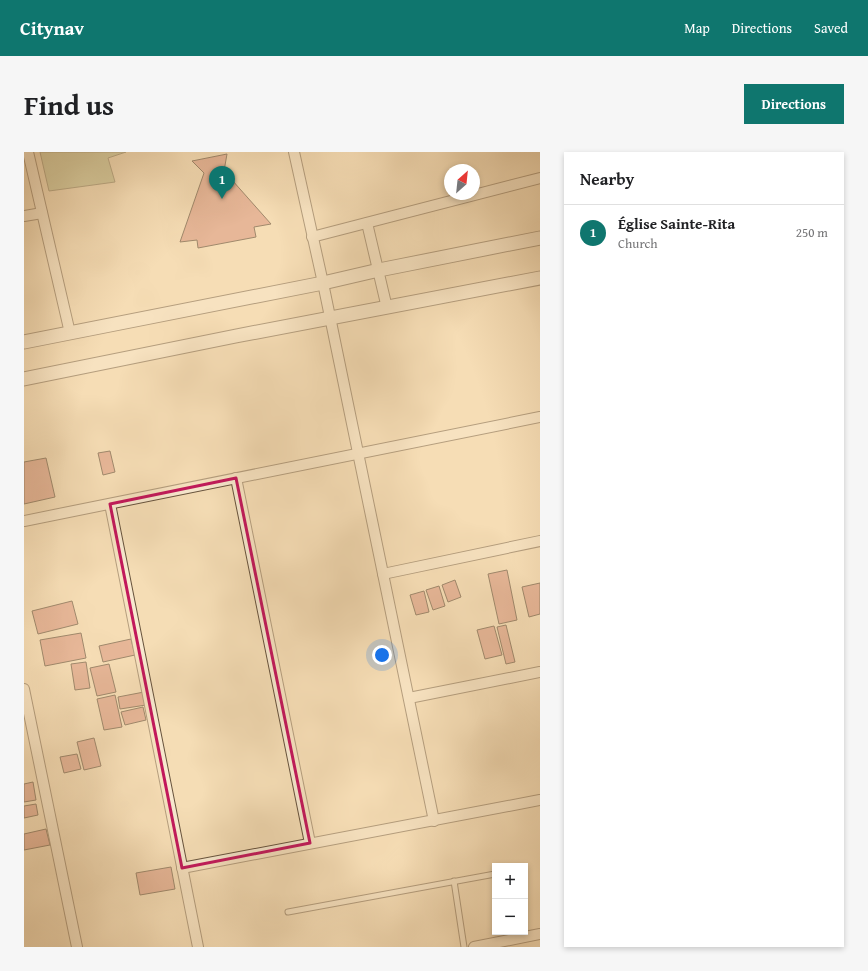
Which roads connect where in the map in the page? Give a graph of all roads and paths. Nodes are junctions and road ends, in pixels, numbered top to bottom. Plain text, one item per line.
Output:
1 (28, 152) edge
2 (294, 152) edge
3 (540, 178) edge
4 (42, 213) junction
5 (24, 216) edge
6 (366, 223) junction
7 (312, 237) junction
8 (540, 238) edge
9 (379, 270) junction
10 (540, 278) edge
11 (323, 283) junction
12 (387, 308) junction
13 (330, 319) junction
14 (70, 333) junction
15 (24, 342) edge
16 (24, 379) edge
17 (540, 417) edge
18 (358, 454) junction
19 (236, 478) junction
20 (110, 504) junction
21 (24, 521) edge
22 (540, 541) edge
23 (383, 574) junction
24 (540, 672) edge
25 (24, 689) edge
26 (408, 698) junction
27 (540, 800) edge
28 (434, 821) junction
29 (310, 843) junction
30 (182, 868) junction
31 (492, 875) edge
32 (454, 881) junction
33 (288, 912) dead end
34 (540, 934) edge
35 (77, 947) edge
36 (198, 947) edge
37 (464, 947) edge
38 (474, 947) edge

1 - 4 street
2 - 7 street
3 - 6 street
4 - 5 street
4 - 14 street
6 - 7 street
6 - 9 street
7 - 11 street
8 - 9 street
9 - 11 street
9 - 12 street
10 - 12 street
11 - 13 street
11 - 14 street
12 - 13 street
13 - 16 street
13 - 18 street
14 - 15 street
17 - 18 street
18 - 19 street
18 - 23 street
19 - 20 street
19 - 29 street
20 - 21 street
20 - 30 street
22 - 23 street
23 - 26 street
24 - 26 street
25 - 35 street
26 - 28 street
27 - 28 street
28 - 29 street
29 - 30 street
30 - 36 street
31 - 32 lane
32 - 33 lane
32 - 37 lane
34 - 38 street

